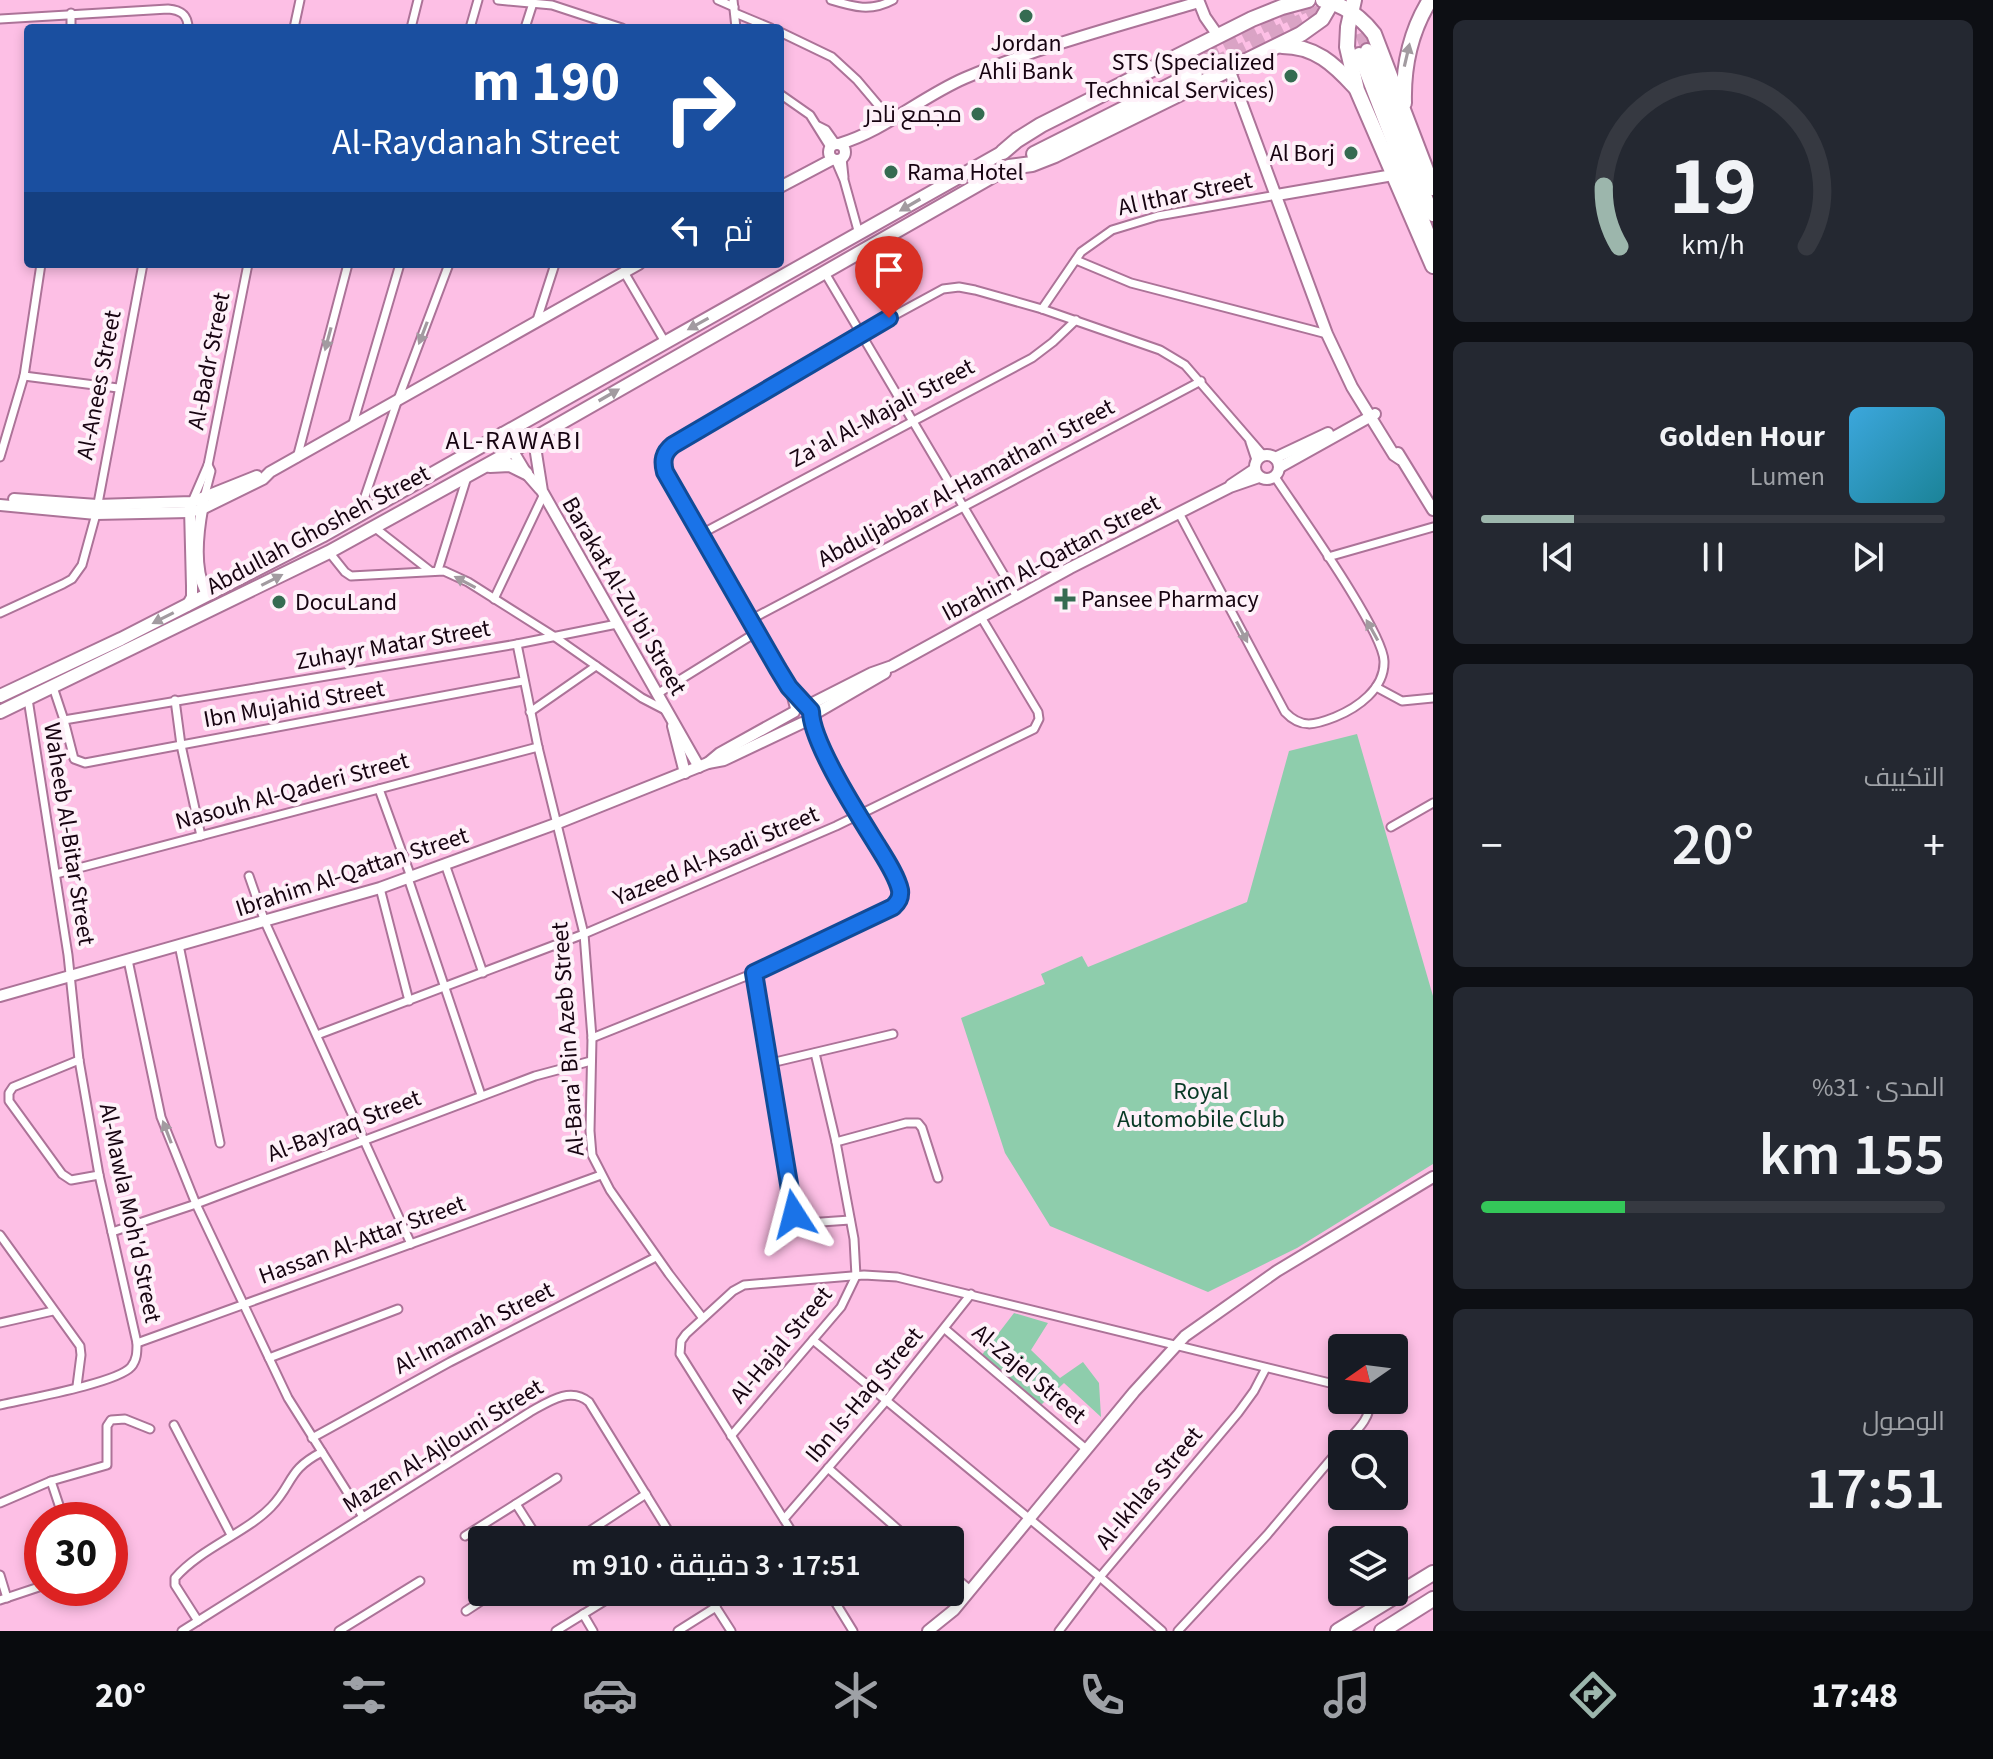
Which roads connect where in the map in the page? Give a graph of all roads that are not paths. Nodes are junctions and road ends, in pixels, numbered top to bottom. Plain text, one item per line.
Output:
1 (129, 0) edge
2 (300, 0) edge
3 (418, 0) edge
4 (478, 0) edge
5 (498, 0) edge
6 (718, 0) edge
7 (831, 0) edge
8 (893, 0) edge
9 (1274, 0) edge
10 (1308, 0) edge
11 (1430, 0) edge
12 (1199, 1) edge
13 (1330, 1) edge
14 (533, 3) junction
15 (1352, 6) edge
16 (734, 7) edge
17 (130, 11) junction
18 (71, 13) junction
19 (0, 19) edge
20 (1252, 19) junction
21 (71, 24) edge
22 (187, 24) edge
23 (295, 24) edge
24 (412, 24) edge
25 (471, 24) edge
26 (526, 24) edge
27 (611, 24) edge
28 (764, 24) edge
29 (784, 34) edge
30 (1219, 37) junction
31 (1278, 45) junction
32 (1229, 69) junction
33 (1357, 90) junction
34 (784, 97) edge
35 (1404, 115) junction
36 (890, 119) junction
37 (836, 152) junction
38 (1003, 152) junction
39 (1009, 167) junction
40 (1393, 175) junction
41 (784, 185) edge
42 (1433, 188) edge
43 (1277, 195) junction
44 (1433, 215) edge
45 (859, 234) junction
46 (1433, 246) edge
47 (1076, 260) junction
48 (1433, 266) edge
49 (40, 268) edge
50 (142, 268) edge
51 (247, 268) edge
52 (347, 268) edge
53 (399, 268) edge
54 (447, 268) edge
55 (554, 268) edge
56 (625, 268) edge
57 (825, 273) junction
58 (1042, 309) junction
59 (1076, 320) junction
60 (535, 325) junction
61 (862, 333) junction
62 (1327, 334) junction
63 (665, 342) junction
64 (24, 376) junction
65 (1201, 381) junction
66 (118, 388) junction
67 (397, 402) junction
68 (1370, 412) junction
69 (912, 419) junction
70 (351, 428) junction
71 (502, 433) junction
72 (542, 434) junction
73 (512, 451) junction
74 (0, 457) edge
75 (297, 458) junction
76 (208, 465) junction
77 (1258, 465) junction
78 (483, 467) junction
79 (1277, 467) junction
80 (526, 473) junction
81 (467, 477) junction
82 (543, 493) junction
83 (0, 498) edge
84 (203, 503) junction
85 (0, 505) edge
86 (965, 506) junction
87 (191, 507) junction
88 (96, 509) junction
89 (1433, 510) edge
90 (1179, 513) junction
91 (358, 516) junction
92 (374, 527) junction
93 (1433, 527) edge
94 (701, 534) junction
95 (329, 552) junction
96 (1328, 557) junction
97 (434, 570) junction
98 (215, 592) junction
99 (1017, 597) junction
100 (494, 599) junction
101 (187, 606) junction
102 (0, 613) edge
103 (981, 617) junction
104 (750, 620) junction
105 (617, 624) junction
106 (757, 632) junction
107 (555, 637) junction
108 (517, 644) junction
109 (596, 666) junction
110 (523, 681) junction
111 (53, 687) junction
112 (1376, 687) junction
113 (657, 694) junction
114 (0, 696) edge
115 (1433, 698) edge
116 (28, 699) junction
117 (175, 700) junction
118 (0, 712) edge
119 (530, 712) junction
120 (804, 714) junction
121 (669, 716) junction
122 (64, 720) junction
123 (181, 745) junction
124 (538, 747) junction
125 (704, 765) junction
126 (685, 773) junction
127 (379, 789) junction
128 (1433, 803) edge
129 (859, 816) junction
130 (558, 823) junction
131 (1391, 827) dead end
132 (201, 836) junction
133 (445, 864) junction
134 (56, 874) junction
135 (249, 876) dead end
136 (409, 878) junction
137 (380, 888) junction
138 (265, 922) junction
139 (584, 934) junction
140 (179, 945) junction
141 (128, 960) junction
142 (483, 973) junction
143 (754, 973) junction
144 (70, 976) junction
145 (445, 988) junction
146 (0, 996) edge
147 (409, 1001) junction
148 (893, 1034) dead end
149 (317, 1035) junction
150 (592, 1038) junction
151 (815, 1053) junction
152 (79, 1060) junction
153 (591, 1061) junction
154 (771, 1063) junction
155 (481, 1095) junction
156 (365, 1138) junction
157 (836, 1142) junction
158 (220, 1143) dead end
159 (99, 1175) junction
160 (601, 1175) junction
161 (1433, 1177) edge
162 (938, 1178) dead end
163 (196, 1204) junction
164 (850, 1220) junction
165 (112, 1232) junction
166 (0, 1235) edge
167 (411, 1244) junction
168 (656, 1257) junction
169 (856, 1276) junction
170 (971, 1294) junction
171 (243, 1305) junction
172 (398, 1309) dead end
173 (53, 1311) junction
174 (702, 1317) junction
175 (0, 1323) edge
176 (945, 1329) junction
177 (813, 1340) junction
178 (137, 1343) junction
179 (1176, 1344) junction
180 (269, 1358) junction
181 (1266, 1368) junction
182 (1328, 1383) edge
183 (77, 1386) junction
184 (886, 1401) junction
185 (0, 1405) edge
186 (1368, 1414) edge
187 (174, 1425) dead end
188 (150, 1429) dead end
189 (1356, 1430) edge
190 (731, 1436) junction
191 (312, 1438) junction
192 (1086, 1449) junction
193 (322, 1452) junction
194 (1328, 1463) edge
195 (828, 1468) junction
196 (557, 1478) dead end
197 (51, 1481) junction
198 (646, 1494) junction
199 (58, 1502) edge
200 (0, 1503) edge
201 (516, 1504) junction
202 (363, 1517) junction
203 (784, 1519) junction
204 (1030, 1519) junction
205 (530, 1526) edge
206 (597, 1526) edge
207 (665, 1526) edge
208 (788, 1526) edge
209 (894, 1526) edge
210 (231, 1535) junction
211 (465, 1536) dead end
212 (1433, 1573) edge
213 (0, 1575) edge
214 (1100, 1577) junction
215 (420, 1581) dead end
216 (964, 1585) edge
217 (970, 1590) junction
218 (24, 1592) edge
219 (3, 1599) edge
220 (1433, 1599) edge
221 (474, 1606) edge
222 (596, 1606) edge
223 (838, 1606) edge
224 (716, 1607) joint
225 (466, 1611) dead end
226 (583, 1614) junction
227 (198, 1621) junction
228 (182, 1631) edge
229 (339, 1631) edge
230 (556, 1631) edge
231 (593, 1631) edge
232 (678, 1631) edge
233 (731, 1631) edge
234 (853, 1631) edge
235 (928, 1631) edge
236 (1059, 1631) edge
237 (1162, 1631) edge
238 (1178, 1631) edge
239 (1338, 1631) edge
240 (1382, 1631) edge

1 - 17 street
2 - 23 street
3 - 24 street
4 - 25 street
5 - 14 street
6 - 16 street
7 - 8 street
9 - 20 highway
10 - 20 highway
35 -> 11 highway
12 - 30 street
12 - 36 street
13 - 15 highway
13 - 31 highway
14 - 26 street
14 - 27 street
15 - 33 highway
15 - 35 highway
16 - 28 street
17 - 18 street
17 - 22 street
18 - 19 street
18 - 21 street
20 - 30 highway
29 - 36 street
30 - 38 highway
31 - 32 highway
31 - 33 highway
32 - 39 highway
32 - 43 street
33 - 40 highway
34 - 37 street
35 - 42 highway
36 - 37 street
37 - 41 street
37 - 45 street
38 - 39 highway, Abdullah Ghosheh Street
38 -> 45 main road, Abdullah Ghosheh Street
39 - 57 main road, Abdullah Ghosheh Street
40 - 43 street
40 - 48 highway
43 - 47 street, Al Ithar Street
43 - 62 street
44 - 46 main road
45 -> 63 main road, Abdullah Ghosheh Street
47 - 58 street, Al Ithar Street
47 - 62 street
49 - 64 street
50 - 66 street, Al-Anees Street
51 - 76 street, Al-Badr Street
52 -> 75 street
53 - 70 street
54 -> 67 street
55 - 60 street
56 - 60 street
56 - 63 street
57 - 61 street
72 -> 57 main road, Abdullah Ghosheh Street
58 - 59 street
58 - 61 street
59 - 65 street
59 - 69 street, Za'al Al-Majali Street
60 - 67 street
61 - 69 street
61 - 94 street
62 - 68 street
63 - 71 main road, Abdullah Ghosheh Street
64 - 66 street
64 - 74 street
65 - 77 street
65 - 86 street, Abduljabbar Al-Hamathani Street
66 - 88 street, Al-Anees Street
67 - 70 street
67 - 91 street
68 - 79 street
68 - 89 street
69 - 86 street
69 - 94 street, Za'al Al-Majali Street
70 - 75 street
71 - 73 street, Barakat Al-Zu'bi Street
71 - 91 main road, Abdullah Ghosheh Street
72 - 73 main road, Abdullah Ghosheh Street
72 - 82 street, Barakat Al-Zu'bi Street
73 - 78 main road, Abdullah Ghosheh Street
73 - 80 street, Barakat Al-Zu'bi Street
75 - 84 street
76 - 84 street, Al-Badr Street
76 - 87 street, Al-Badr Street
77 - 79 street
77 - 79 street
77 - 90 street, Ibrahim Al-Qattan Street
78 - 80 main road
78 - 81 main road, Abdullah Ghosheh Street
79 - 96 street
80 - 82 street, Barakat Al-Zu'bi Street
81 - 92 main road, Abdullah Ghosheh Street
81 - 97 street
82 - 100 street
82 - 105 street, Barakat Al-Zu'bi Street
83 - 88 street
84 - 87 street
84 - 98 street
85 - 88 street
86 - 99 street
86 - 104 street, Abduljabbar Al-Hamathani Street
87 - 88 street
87 - 101 street
88 - 102 street, Al-Anees Street
90 - 99 street, Ibrahim Al-Qattan Street
90 -> 112 street
91 - 98 main road, Abdullah Ghosheh Street
92 - 95 main road, Abdullah Ghosheh Street
92 - 97 street
93 - 96 street
94 - 104 street
95 - 97 street
111 -> 95 main road, Abdullah Ghosheh Street
112 -> 96 street
100 -> 97 street
98 - 101 main road, Abdullah Ghosheh Street
99 - 103 street, Ibrahim Al-Qattan Street
100 - 107 street
101 -> 114 main road, Abdullah Ghosheh Street
103 - 120 street, Ibrahim Al-Qattan Street
103 - 129 street, Yazeed Al-Asadi Street
104 - 106 street
105 - 107 street, Zuhayr Matar Street
105 - 113 street, Barakat Al-Zu'bi Street
106 - 113 street
106 - 120 street
107 - 108 street, Zuhayr Matar Street
107 - 109 street
108 - 110 street, Al-Bara' Bin Azeb Street
108 - 117 street, Zuhayr Matar Street
109 - 119 street
109 - 121 street
110 - 119 street, Al-Bara' Bin Azeb Street
110 - 123 street, Ibn Mujahid Street
111 - 116 main road, Abdullah Ghosheh Street
111 - 122 street
112 - 115 street
113 - 121 street, Barakat Al-Zu'bi Street
116 - 118 main road, Abdullah Ghosheh Street
116 - 134 street, Waheeb Al-Bitar Street
117 - 122 street, Zuhayr Matar Street
117 - 123 street
119 - 124 street, Al-Bara' Bin Azeb Street
120 - 125 street, Ibrahim Al-Qattan Street
120 - 129 street
121 - 125 street, Barakat Al-Zu'bi Street
121 - 126 street, Barakat Al-Zu'bi Street
122 - 123 street, Ibn Mujahid Street
123 - 132 street
124 - 127 street, Nasouh Al-Qaderi Street
124 - 130 street, Al-Bara' Bin Azeb Street
125 - 126 street, Ibrahim Al-Qattan Street
126 - 130 street, Ibrahim Al-Qattan Street
127 - 132 street, Nasouh Al-Qaderi Street
127 - 136 street
128 - 131 street
129 - 139 street, Yazeed Al-Asadi Street
129 - 143 street
130 - 133 street, Ibrahim Al-Qattan Street
130 - 139 street, Al-Bara' Bin Azeb Street
132 - 134 street, Nasouh Al-Qaderi Street
133 - 136 street, Ibrahim Al-Qattan Street
133 - 142 street
134 - 144 street, Waheeb Al-Bitar Street
135 - 138 street
136 - 137 street, Ibrahim Al-Qattan Street
136 - 145 street
137 - 138 street, Ibrahim Al-Qattan Street
137 - 147 street
138 - 140 street, Ibrahim Al-Qattan Street
138 - 149 street
139 - 142 street, Yazeed Al-Asadi Street
139 - 150 street, Al-Bara' Bin Azeb Street
140 - 141 street, Ibrahim Al-Qattan Street
140 - 158 street
141 - 144 street, Ibrahim Al-Qattan Street
163 -> 141 street
142 - 145 street, Yazeed Al-Asadi Street
143 - 150 street
143 - 154 street
144 - 146 street, Ibrahim Al-Qattan Street
144 - 152 street, Al-Mawla Moh'd Street
145 - 147 street, Yazeed Al-Asadi Street
145 - 155 street
147 - 149 street, Yazeed Al-Asadi Street
148 - 151 street
149 - 156 street
150 - 153 street, Al-Bara' Bin Azeb Street
151 - 154 street
151 - 157 street
152 - 159 street, Al-Mawla Moh'd Street
152 - 159 street
153 - 155 street, Al-Bayraq Street
153 - 160 street, Al-Bara' Bin Azeb Street
154 - 164 street
155 - 156 street, Al-Bayraq Street
156 - 163 street, Al-Bayraq Street
156 - 167 street
157 - 162 street
157 - 164 street
159 - 165 street, Al-Mawla Moh'd Street
160 - 167 street, Hassan Al-Attar Street
160 - 168 street, Al-Bara' Bin Azeb Street
161 - 179 street
163 - 165 street, Al-Bayraq Street
163 - 171 street
164 - 169 street
165 - 178 street, Al-Mawla Moh'd Street
166 - 173 street
167 - 171 street, Hassan Al-Attar Street
168 - 174 street, Al-Bara' Bin Azeb Street
168 - 191 street, Al-Imamah Street
169 - 170 street
169 - 174 street
169 - 177 street, Al-Hajal Street
170 - 176 street, Ibn Is-Haq Street
170 - 179 street
171 - 178 street, Hassan Al-Attar Street
171 - 180 street
172 - 180 street
173 - 175 street
173 - 183 street
174 - 190 street
176 - 184 street, Ibn Is-Haq Street
176 - 192 street, Al-Zajel Street
177 - 184 street
177 - 190 street, Al-Hajal Street
178 - 183 street, Al-Mawla Moh'd Street
179 - 181 street
179 - 192 street
180 - 191 street
181 - 182 street
181 - 214 street, Al-Ikhlas Street
183 - 185 street, Al-Mawla Moh'd Street
184 - 195 street, Ibn Is-Haq Street
184 - 204 street
186 - 189 street
187 - 210 street
188 - 197 street
190 - 203 street
191 - 193 street
192 - 204 street
193 - 202 street
193 - 210 street
194 - 238 street
195 - 203 street, Ibn Is-Haq Street
195 - 209 street
196 - 201 street
197 - 199 street
197 - 200 street
198 - 202 street, Mazen Al-Ajlouni Street
198 - 206 street
198 - 207 street, Mazen Al-Ajlouni Street
201 - 205 street
201 - 211 street
202 - 227 street, Mazen Al-Ajlouni Street
203 - 208 street
204 - 214 street
204 - 217 street
210 - 227 street
212 - 239 highway
213 - 219 street
214 - 236 street, Al-Ikhlas Street
214 - 237 street
215 - 229 street
216 - 217 street
217 - 235 street
218 - 219 street
220 - 240 highway
221 - 225 street
222 - 226 street
223 - 234 street
224 - 232 street
224 - 233 street
226 - 230 street
226 - 231 street
227 - 228 street, Mazen Al-Ajlouni Street

